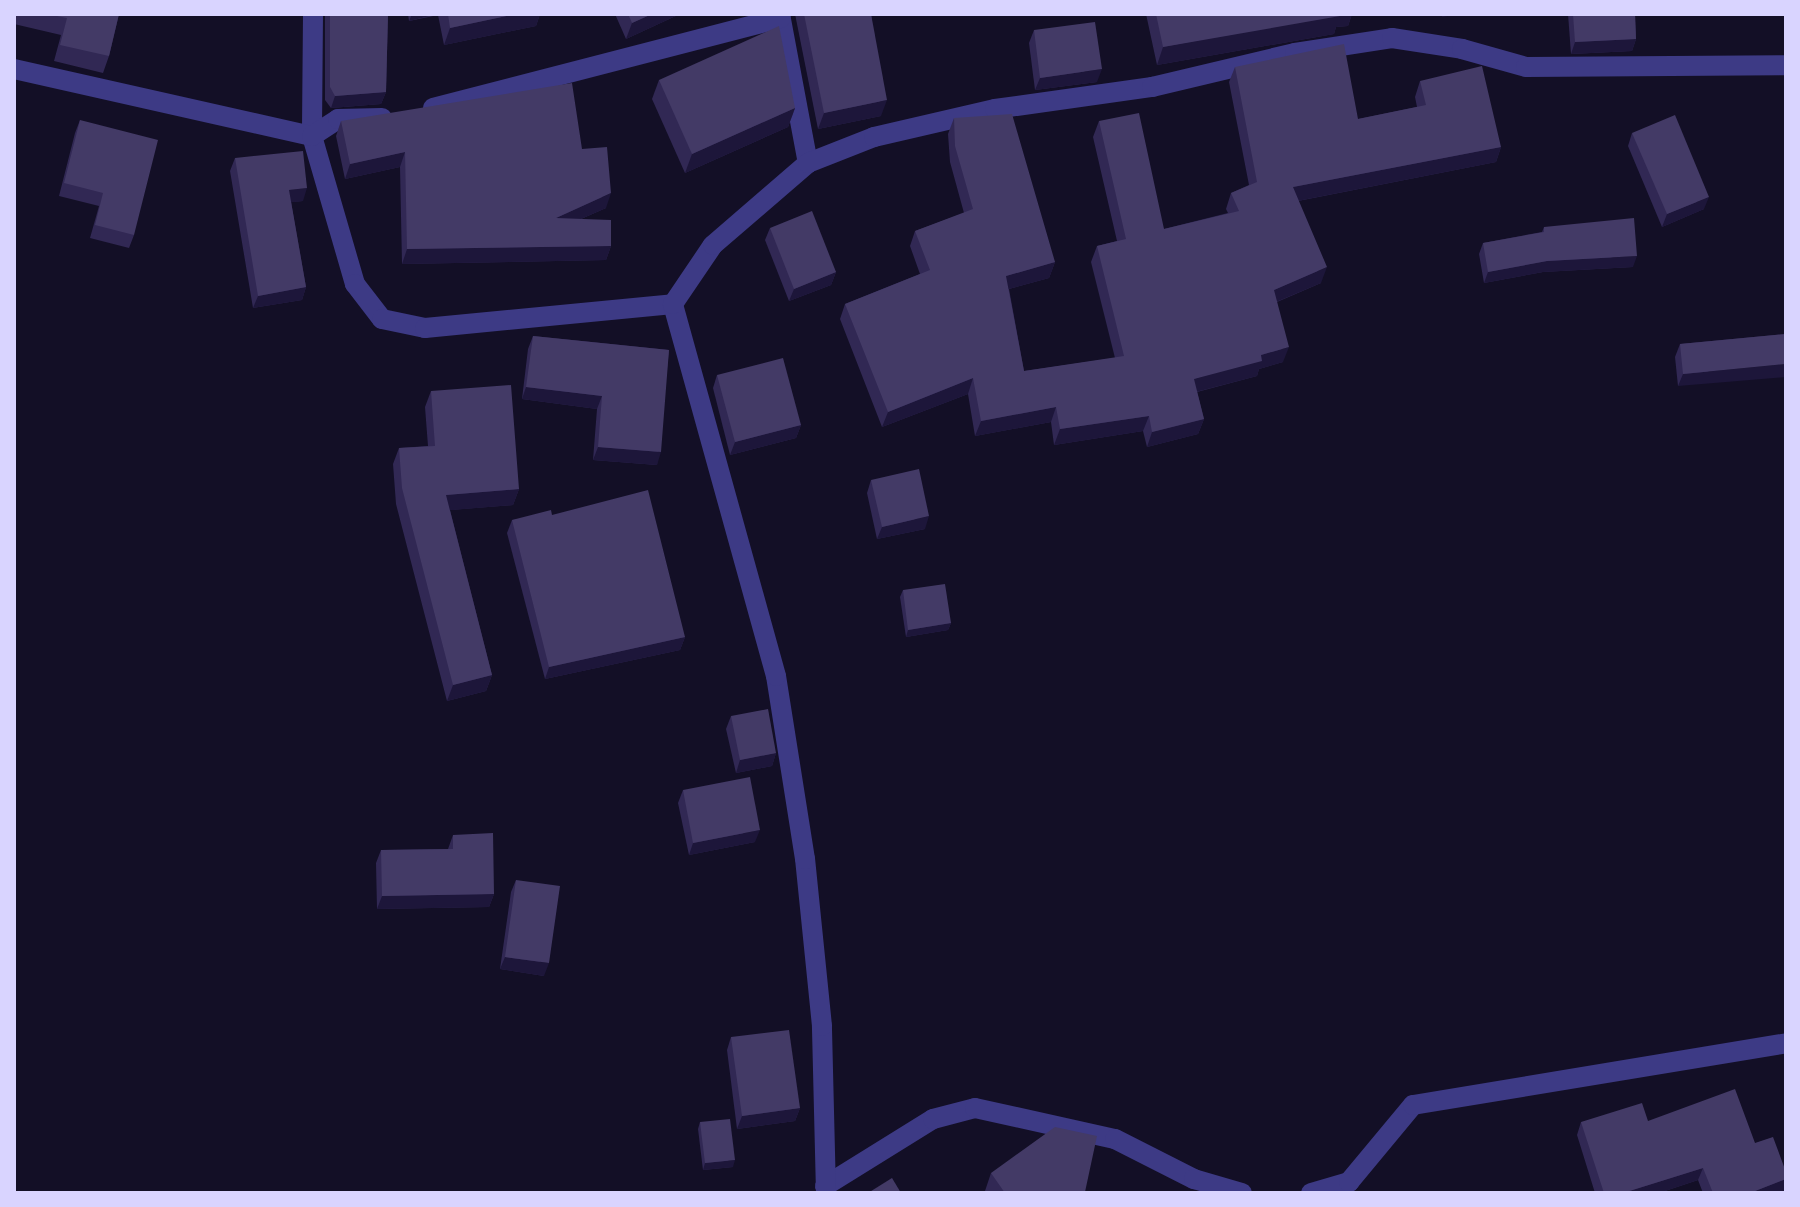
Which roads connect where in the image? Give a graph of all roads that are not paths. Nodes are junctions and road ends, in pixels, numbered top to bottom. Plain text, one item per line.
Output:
1 (313, 14) edge
2 (781, 16) edge
3 (1786, 65) edge
4 (14, 69) edge
5 (312, 136) junction
6 (808, 163) junction
7 (673, 304) junction
8 (1786, 1043) edge
9 (825, 1190) edge
10 (1242, 1193) edge
11 (1311, 1193) edge

1 - 5 street
2 - 5 street
2 - 6 street
3 - 6 street
4 - 5 street
5 - 7 street
6 - 7 street
7 - 9 street
8 - 11 street
9 - 10 street

